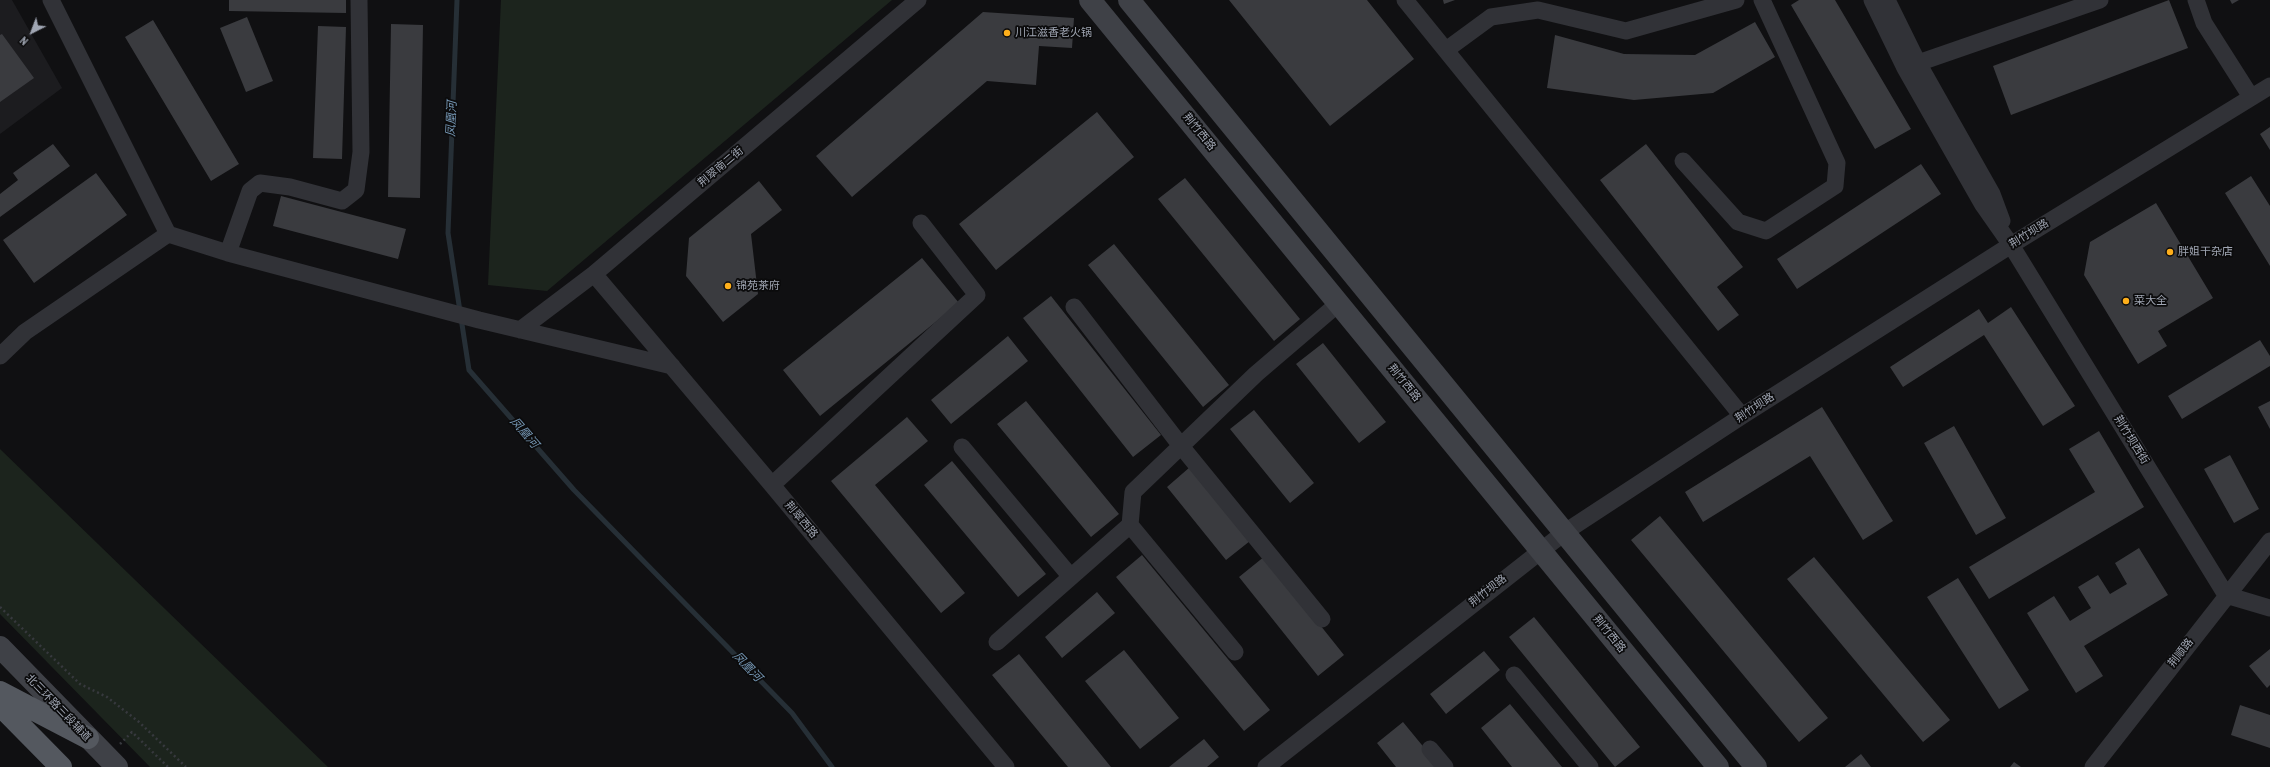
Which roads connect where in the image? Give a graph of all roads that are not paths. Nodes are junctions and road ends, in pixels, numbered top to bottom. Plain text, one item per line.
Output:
1 (51, 0) edge
2 (359, 0) edge
3 (918, 0) edge
4 (1090, 0) edge
5 (1129, 0) edge
6 (1405, 0) edge
7 (1736, 0) edge
8 (1762, 0) edge
9 (1872, 0) edge
10 (1887, 0) edge
11 (2100, 0) edge
12 (2196, 0) edge
13 (1446, 50) junction
14 (1918, 64) junction
15 (2270, 86) edge
16 (2251, 97) junction
17 (1683, 161) dead end
18 (921, 223) dead end
19 (168, 234) junction
20 (2011, 245) junction
21 (228, 253) junction
22 (594, 274) junction
23 (1340, 303) junction
24 (1074, 307) dead end
25 (520, 330) junction
26 (0, 356) edge
27 (672, 366) junction
28 (1742, 416) junction
29 (1181, 446) junction
30 (962, 447) dead end
31 (772, 485) junction
32 (1130, 525) junction
33 (1565, 532) junction
34 (2270, 540) edge
35 (1540, 550) junction
36 (1071, 577) junction
37 (2226, 595) junction
38 (2270, 608) edge
39 (1322, 619) dead end
40 (997, 642) dead end
41 (0, 648) edge
42 (1235, 652) dead end
43 (1514, 675) dead end
44 (0, 692) edge
45 (0, 705) edge
46 (88, 738) junction
47 (1430, 749) dead end
48 (117, 757) edge
49 (61, 767) edge
50 (1006, 767) edge
51 (1266, 767) edge
52 (1445, 767) edge
53 (1590, 767) edge
54 (1718, 767) edge
55 (1756, 767) edge
56 (2093, 767) edge

1 - 19 street
2 - 21 street
3 - 22 street, 荆翠南二街
4 - 23 main road, 荆竹西路
5 - 33 main road
6 - 13 street
7 - 13 street
8 - 17 street
9 - 20 street
10 - 14 street
11 - 14 street
12 - 16 street
13 - 28 street
14 - 20 street
15 - 16 street, 荆竹坝路
16 - 20 street, 荆竹坝路
18 - 31 street
19 - 21 street
19 - 26 street
20 - 28 street, 荆竹坝路
20 - 37 street, 荆竹坝西街
21 - 25 street
22 - 25 street, 荆翠南二街
22 - 27 street, 荆翠西路
23 - 29 street
23 - 35 main road, 荆竹西路
24 - 29 street
25 - 27 street
27 - 31 street, 荆翠西路
28 - 33 street, 荆竹坝路
29 - 32 street
29 - 39 street
30 - 36 street
31 - 50 street, 荆翠西路
32 - 36 street
32 - 42 street
33 - 35 street, 荆竹坝路
33 - 55 main road
34 - 37 street, 荆顺路
35 - 51 street, 荆竹坝路
35 - 54 main road, 荆竹西路
36 - 40 street
37 - 38 street
37 - 56 street, 荆顺路
41 - 46 main road, 北三环路三段辅道
43 - 53 street
44 - 46 highway
45 - 49 highway
46 - 48 main road, 北三环路三段辅道
47 - 52 street

